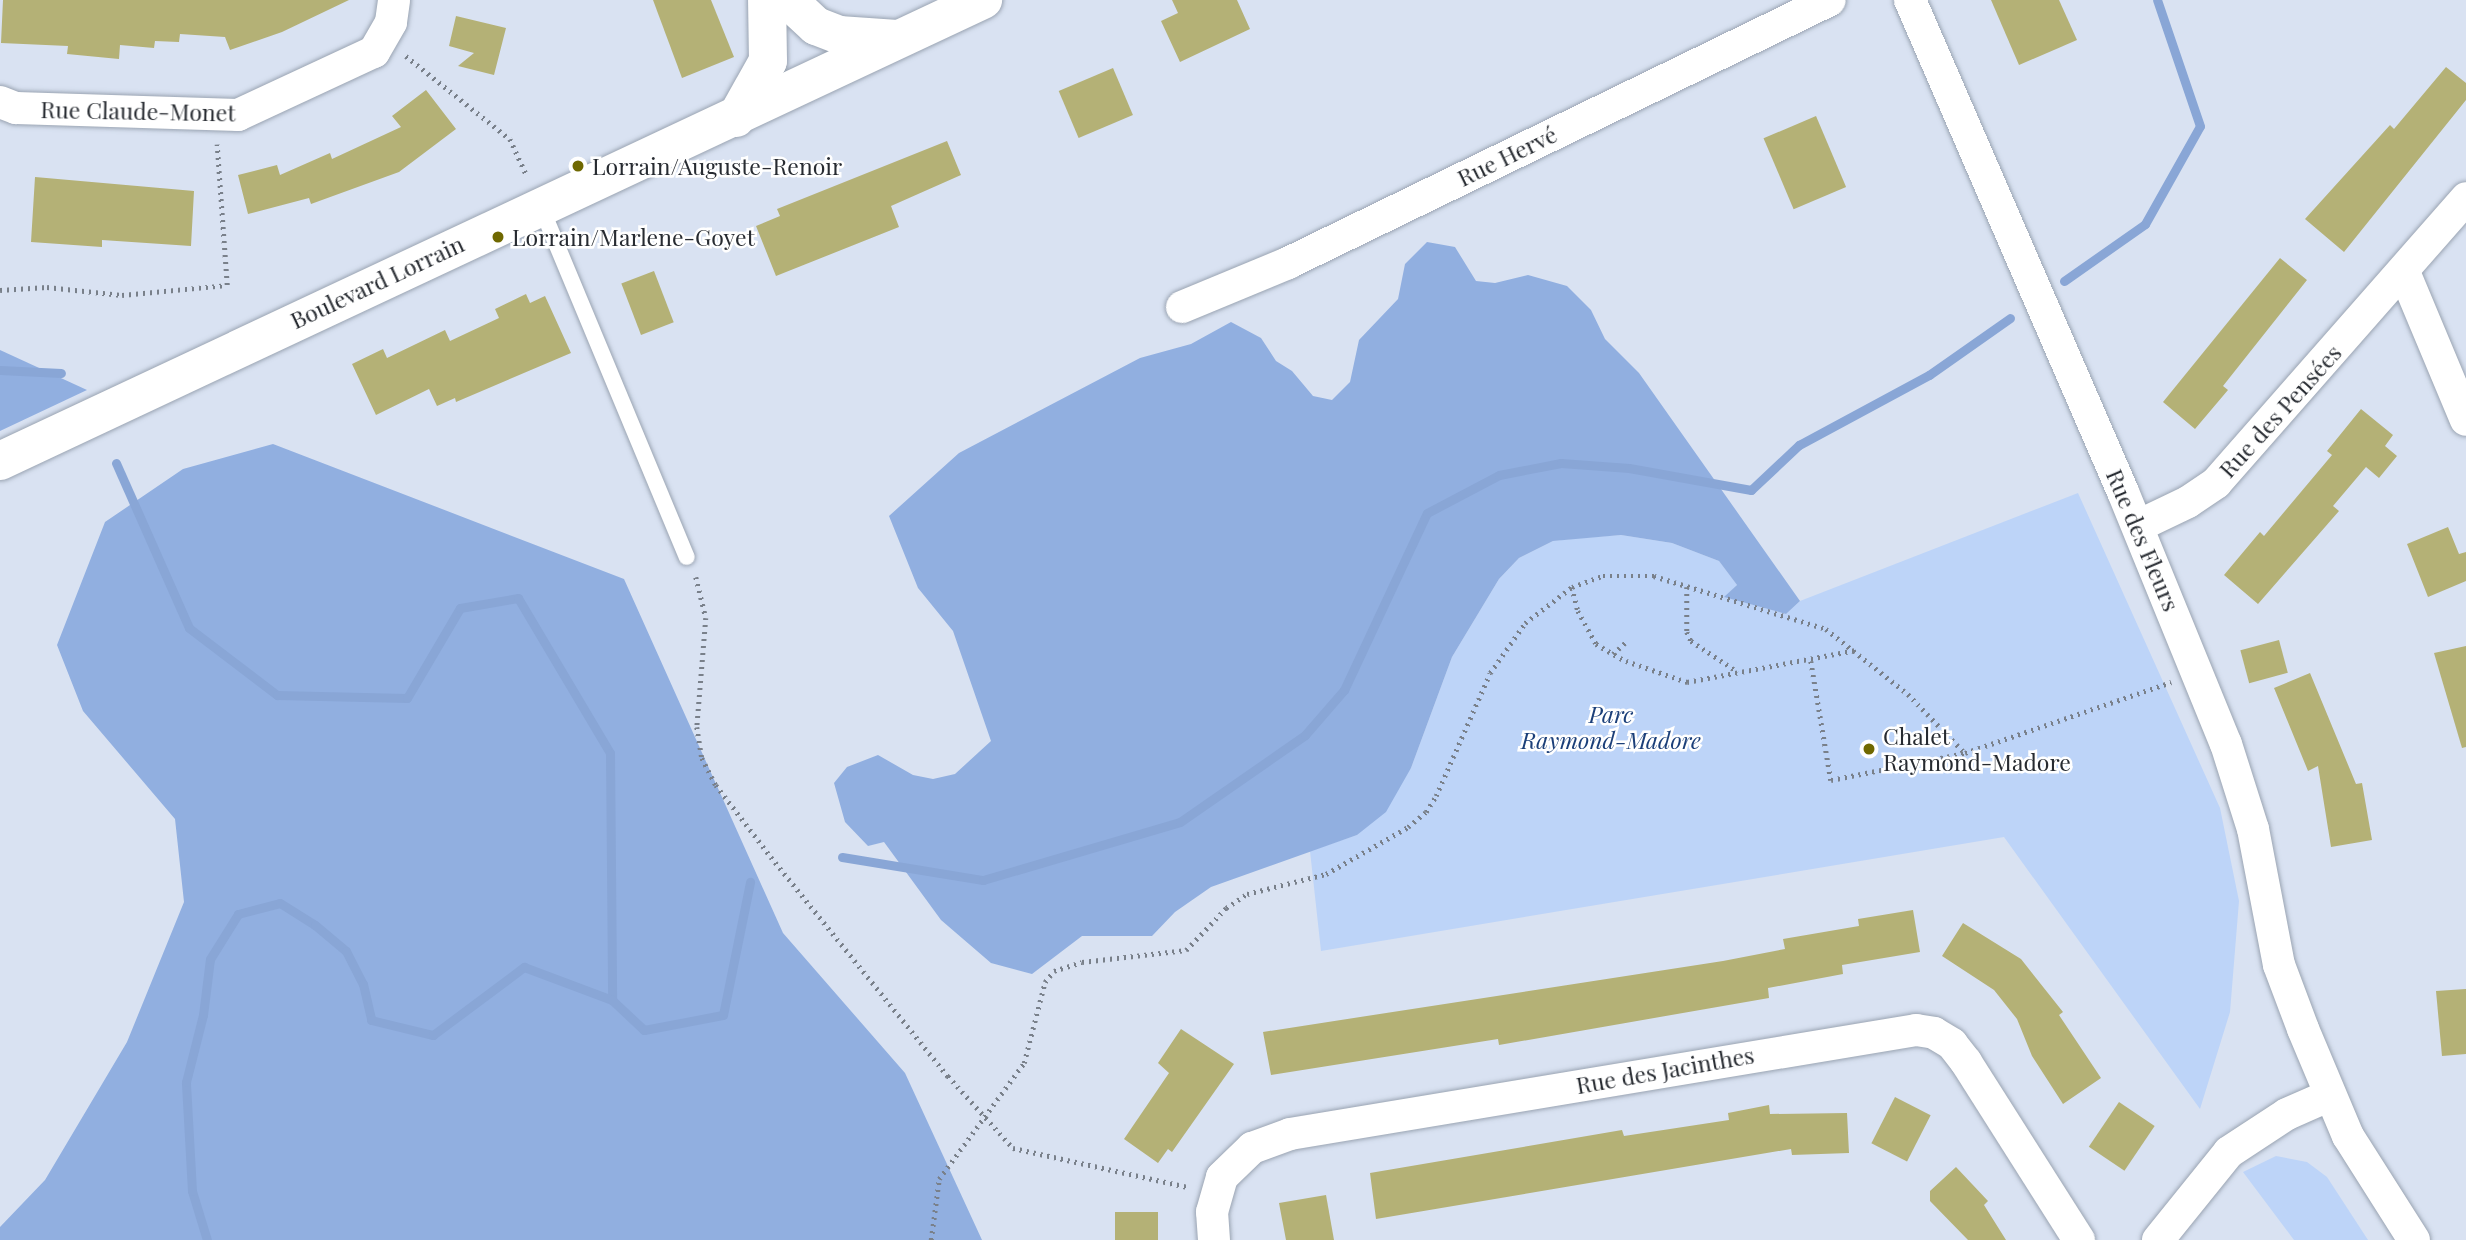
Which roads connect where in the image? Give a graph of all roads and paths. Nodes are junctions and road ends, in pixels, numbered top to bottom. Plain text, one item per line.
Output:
1 (394, 0) edge
2 (766, 0) edge
3 (788, 0) edge
4 (983, 0) edge
5 (1830, 0) edge
6 (1910, 0) edge
7 (384, 38) junction
8 (902, 38) junction
9 (0, 102) edge
10 (215, 115) junction
11 (736, 118) junction
12 (2466, 198) edge
13 (541, 207) junction
14 (2404, 272) junction
15 (0, 290) edge
16 (1182, 307) dead end
17 (2466, 420) edge
18 (0, 461) edge
19 (2138, 526) junction
20 (687, 557) joint
21 (1572, 587) junction
22 (1687, 587) junction
23 (1626, 641) dead end
24 (1857, 650) junction
25 (1613, 654) junction
26 (1811, 661) junction
27 (1739, 673) junction
28 (2197, 673) junction
29 (1965, 753) junction
30 (2330, 1095) junction
31 (984, 1118) junction
32 (1215, 1193) junction
33 (931, 1240) edge
34 (1214, 1240) edge
35 (2079, 1240) edge
36 (2158, 1240) edge
37 (2414, 1240) edge

1 - 7 street
2 - 11 main road
3 - 8 main road
4 - 8 main road, Boulevard Lorrain
5 - 16 street, Rue Hervé
6 - 19 street, Rue des Fleurs
7 - 10 street, Rue Claude-Monet
7 - 13 path
8 - 11 main road, Boulevard Lorrain
9 - 10 street, Rue Claude-Monet
10 - 15 path
11 - 13 main road, Boulevard Lorrain
12 - 14 street, Rue des Pensées
13 - 18 main road, Boulevard Lorrain
13 - 20 lane
14 - 17 street
14 - 19 street, Rue des Pensées
19 - 28 street, Rue des Fleurs
20 - 31 path
21 - 22 path
21 - 25 path
21 - 31 path
22 - 24 path
22 - 27 path
23 - 25 path
24 - 26 path
24 - 29 path
25 - 27 path
26 - 27 path
26 - 29 path
28 - 29 path
28 - 30 street, Rue des Fleurs
30 - 36 street
30 - 37 street, Rue des Fleurs
31 - 32 path
31 - 33 path
32 - 34 street
32 - 35 street, Rue des Jacinthes

